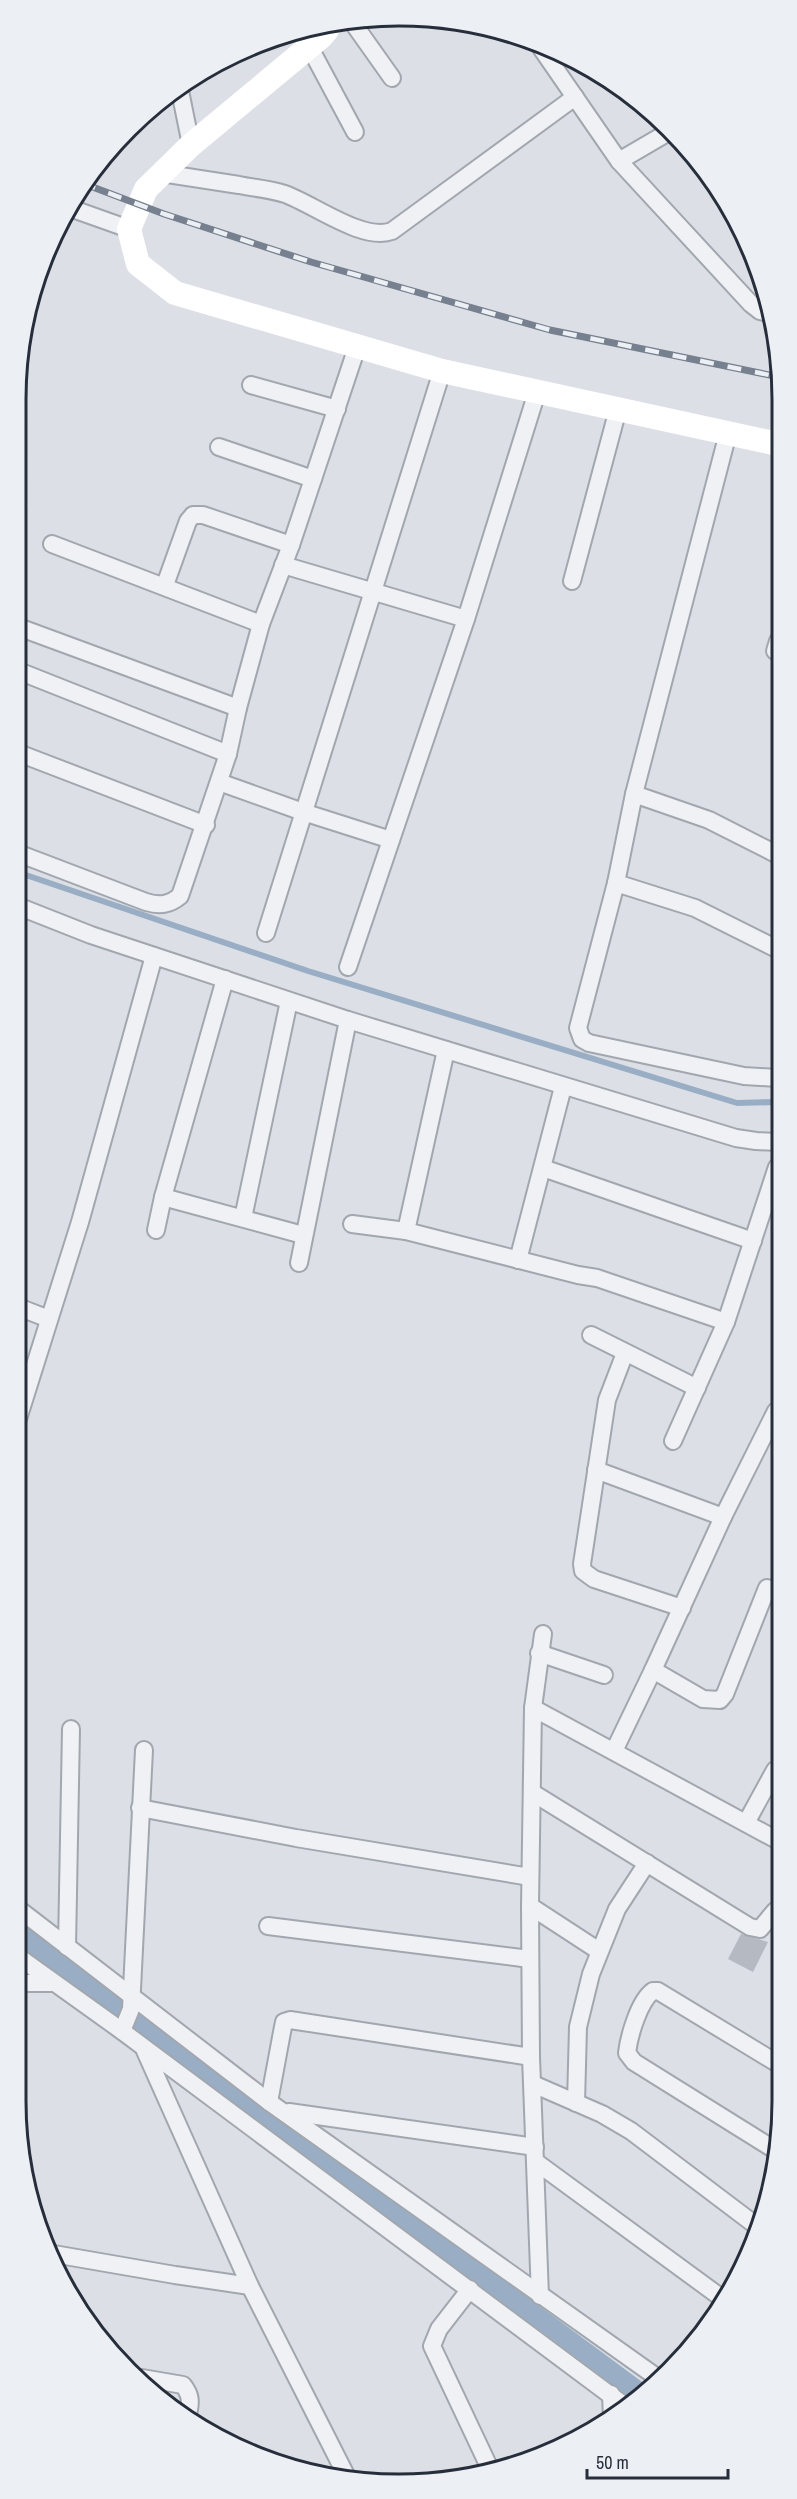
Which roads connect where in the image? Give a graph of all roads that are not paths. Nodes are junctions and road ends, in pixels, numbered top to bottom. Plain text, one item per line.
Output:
1 (357, 28) edge
2 (319, 34) edge
3 (321, 34) edge
4 (547, 57) edge
5 (392, 78) dead end
6 (181, 96) edge
7 (575, 97) junction
8 (355, 132) dead end
9 (663, 136) edge
10 (191, 145) junction
11 (619, 161) junction
12 (161, 173) junction
13 (76, 210) edge
14 (129, 229) junction
15 (761, 311) edge
16 (357, 346) junction
17 (442, 371) junction
18 (251, 385) dead end
19 (537, 392) junction
20 (337, 409) junction
21 (618, 409) junction
22 (728, 433) junction
23 (772, 443) edge
24 (219, 447) dead end
25 (313, 478) junction
26 (52, 544) dead end
27 (291, 544) junction
28 (283, 565) junction
29 (572, 581) dead end
30 (165, 585) junction
31 (375, 591) junction
32 (466, 619) junction
33 (261, 624) junction
34 (26, 630) edge
35 (26, 674) edge
36 (238, 708) junction
37 (228, 754) junction
38 (26, 756) edge
39 (219, 782) junction
40 (634, 794) junction
41 (303, 812) junction
42 (206, 825) junction
43 (391, 840) junction
44 (772, 852) edge
45 (26, 856) edge
46 (616, 883) junction
47 (26, 909) edge
48 (266, 933) dead end
49 (772, 946) edge
50 (154, 956) junction
51 (348, 967) dead end
52 (225, 979) junction
53 (289, 1001) junction
54 (348, 1020) junction
55 (446, 1050) junction
56 (772, 1078) edge
57 (563, 1087) junction
58 (772, 1142) edge
59 (543, 1168) junction
60 (772, 1182) edge
61 (163, 1197) junction
62 (243, 1218) junction
63 (352, 1224) dead end
64 (156, 1230) dead end
65 (406, 1231) junction
66 (303, 1235) junction
67 (753, 1241) junction
68 (518, 1260) junction
69 (299, 1263) dead end
70 (26, 1310) edge
71 (49, 1319) junction
72 (726, 1322) junction
73 (591, 1335) dead end
74 (625, 1353) junction
75 (697, 1388) junction
76 (26, 1393) edge
77 (772, 1419) edge
78 (673, 1442) dead end
79 (596, 1470) junction
80 (723, 1516) junction
81 (767, 1588) dead end
82 (682, 1608) junction
83 (543, 1634) dead end
84 (540, 1653) junction
85 (652, 1670) junction
86 (604, 1675) dead end
87 (533, 1708) junction
88 (71, 1729) dead end
89 (144, 1750) dead end
90 (614, 1751) junction
91 (772, 1777) edge
92 (533, 1793) junction
93 (140, 1808) junction
94 (747, 1822) junction
95 (772, 1837) edge
96 (647, 1863) junction
97 (530, 1877) junction
98 (530, 1906) junction
99 (26, 1914) edge
100 (772, 1916) edge
101 (268, 1926) dead end
102 (67, 1947) junction
103 (599, 1951) junction
104 (530, 1959) junction
105 (26, 1963) edge
106 (26, 1983) edge
107 (51, 1983) junction
108 (128, 2015) junction
109 (145, 2048) junction
110 (531, 2056) junction
111 (772, 2060) edge
112 (532, 2084) junction
113 (269, 2102) junction
114 (576, 2103) junction
115 (285, 2112) junction
116 (768, 2146) edge
117 (536, 2154) junction
118 (751, 2222) edge
119 (62, 2261) edge
120 (250, 2286) junction
121 (471, 2289) junction
122 (717, 2295) edge
123 (540, 2296) junction
124 (652, 2374) edge
125 (152, 2380) edge
126 (611, 2394) junction
127 (620, 2401) edge
128 (612, 2407) edge
129 (189, 2410) edge
130 (487, 2463) edge
131 (343, 2469) edge

1 - 5 street
2 - 10 street
3 - 8 street
4 - 7 street
6 - 10 street
7 - 11 street
7 - 12 street
9 - 11 street
10 - 12 street
11 - 15 street
12 - 14 street
13 - 14 street
14 - 16 street
16 - 17 street
16 - 20 street
17 - 19 street
17 - 31 street
18 - 20 street
19 - 21 street
19 - 32 street
20 - 25 street
21 - 22 street
21 - 29 street
22 - 23 street
22 - 40 street
24 - 25 street
25 - 27 street
26 - 30 street
27 - 28 street
27 - 30 street
28 - 31 street
28 - 33 street
30 - 33 street
31 - 32 street
31 - 41 street
32 - 43 street
33 - 36 street
34 - 36 street
35 - 37 street
36 - 37 street
37 - 39 street
38 - 42 street
39 - 41 street
39 - 42 street
40 - 44 street
40 - 46 street
41 - 43 street
41 - 48 street
42 - 45 street
43 - 51 street
46 - 49 street
46 - 56 street
47 - 50 street
50 - 52 street
50 - 71 street
52 - 53 street
52 - 61 street
53 - 54 street
53 - 62 street
54 - 55 street
54 - 66 street
55 - 57 street
55 - 65 street
57 - 58 street
57 - 59 street
59 - 67 street
59 - 68 street
60 - 67 street
61 - 62 street
61 - 64 street
62 - 66 street
63 - 65 street
65 - 68 street
66 - 69 street
67 - 72 street
68 - 72 street
70 - 71 street
71 - 76 street
72 - 75 street
73 - 74 street
74 - 75 street
74 - 79 street
75 - 78 street
77 - 80 street
79 - 80 street
79 - 82 street
80 - 82 street
81 - 85 street
82 - 85 street
83 - 84 street
84 - 86 street
84 - 87 street
85 - 90 street
87 - 90 street
87 - 92 street
88 - 102 street
89 - 93 street
90 - 94 street
91 - 94 street
92 - 96 street
92 - 97 street
93 - 97 street
93 - 108 street
94 - 95 street
96 - 100 street
96 - 103 street
97 - 98 street
98 - 103 street
98 - 104 street
99 - 102 street
101 - 104 street
102 - 108 street
103 - 114 street
104 - 110 street
105 - 107 street
106 - 107 street
107 - 108 street
108 - 109 street
108 - 113 street
109 - 120 street
109 - 121 street
110 - 112 street
110 - 113 street
111 - 116 street
112 - 114 street
112 - 117 street
113 - 115 street
114 - 118 street
115 - 117 street
115 - 123 street
117 - 122 street
117 - 123 street
119 - 120 street
120 - 131 street
121 - 126 street
121 - 130 street
123 - 124 street
125 - 129 street
126 - 127 street
126 - 128 street

